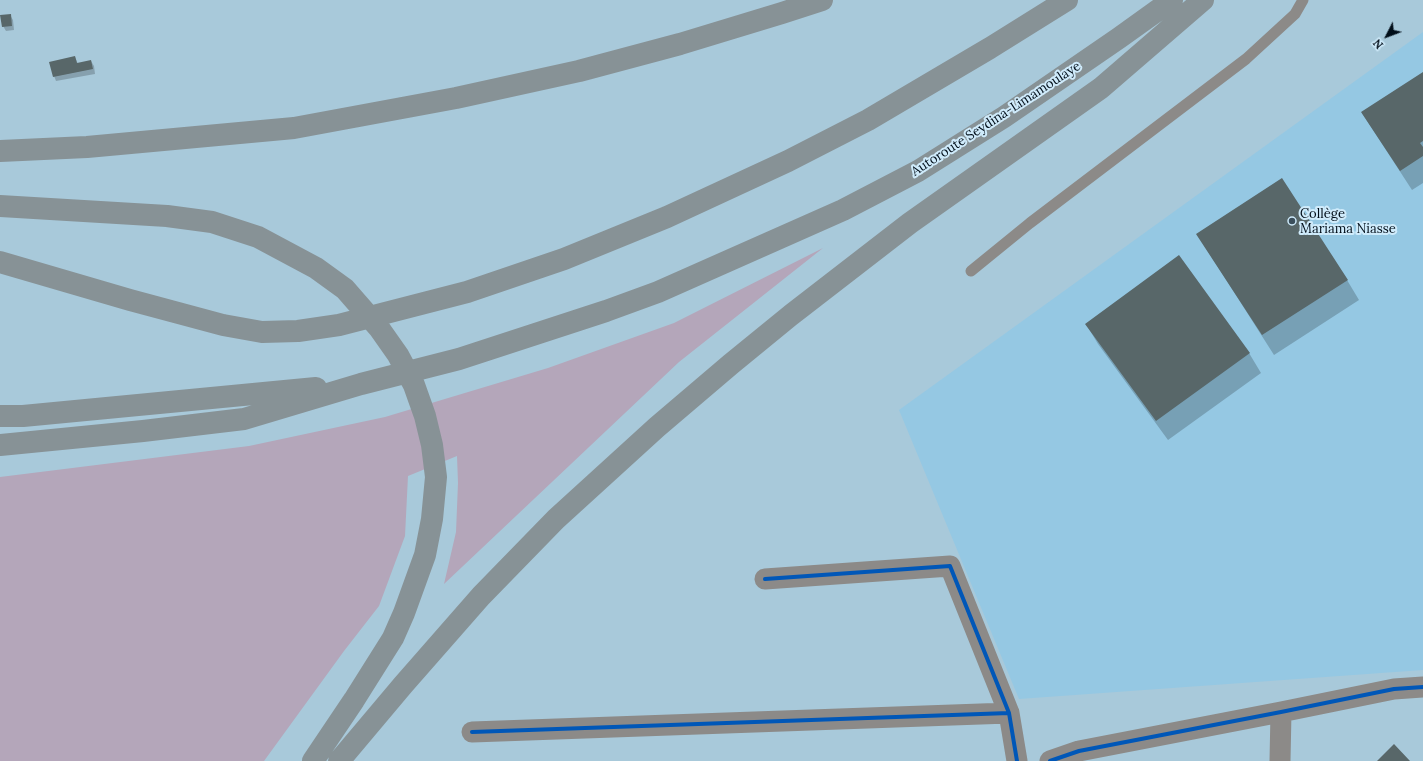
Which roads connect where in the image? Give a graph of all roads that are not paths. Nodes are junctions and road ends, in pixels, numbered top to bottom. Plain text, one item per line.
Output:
1 (822, 0) edge
2 (1067, 0) edge
3 (1172, 0) edge
4 (1203, 0) edge
5 (1303, 0) edge
6 (0, 151) edge
7 (0, 206) edge
8 (0, 262) edge
9 (972, 271) dead end
10 (361, 384) junction
11 (0, 416) edge
12 (0, 445) edge
13 (765, 579) dead end
14 (1423, 687) edge
15 (1281, 712) junction
16 (1009, 713) junction
17 (472, 732) dead end
18 (313, 761) edge
19 (339, 761) edge
20 (1017, 761) edge
21 (1050, 761) edge
22 (1280, 761) edge

1 - 6 highway
2 - 8 highway
3 - 10 highway, Autoroute Seydina-Limamoulaye
4 - 19 highway
5 - 9 lane
7 - 18 highway
10 - 11 highway
10 - 12 highway
13 - 16 street
14 - 15 street
15 - 21 street
15 - 22 street
16 - 17 street
16 - 20 street

